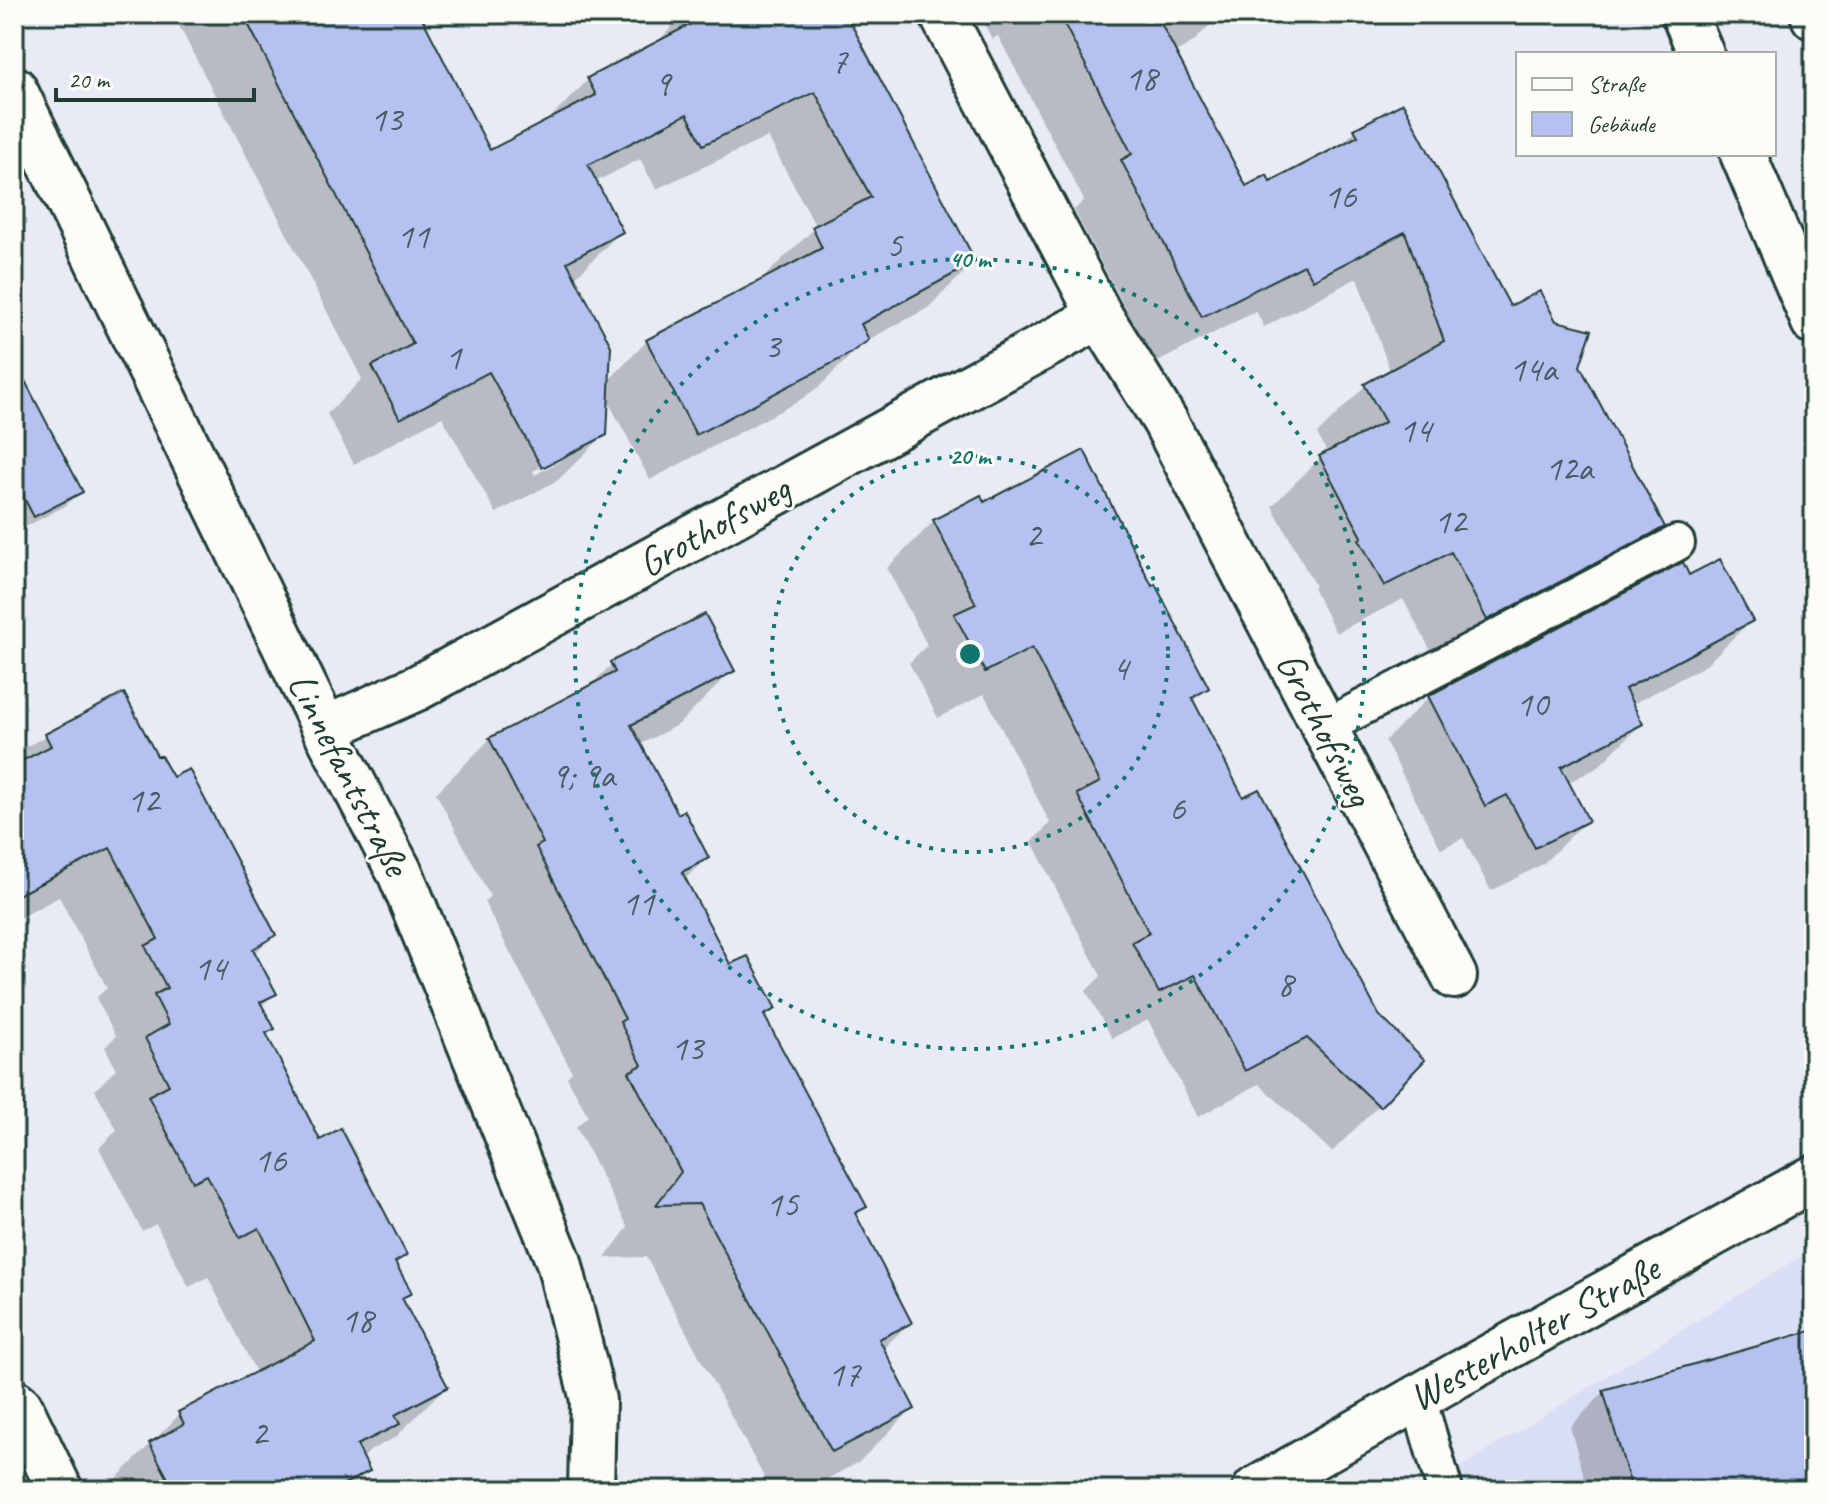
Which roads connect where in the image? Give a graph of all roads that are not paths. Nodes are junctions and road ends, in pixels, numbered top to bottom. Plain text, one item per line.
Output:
1 (942, 14) edge
2 (1684, 14) edge
3 (1700, 52) edge
4 (14, 89) edge
5 (1744, 156) edge
6 (1100, 316) junction
7 (1814, 322) edge
8 (1677, 543) dead end
9 (1325, 727) junction
10 (325, 729) junction
11 (1454, 976) dead end
12 (1814, 1178) edge
13 (1418, 1398) junction
14 (14, 1402) edge
15 (60, 1490) edge
16 (591, 1490) edge
17 (1255, 1490) edge
18 (1445, 1490) edge

1 - 6 street, Grothofsweg
2 - 3 street
4 - 10 street, Linnefantstraße
5 - 7 street
6 - 9 street, Grothofsweg
6 - 10 street, Grothofsweg
8 - 9 lane
9 - 11 street, Grothofsweg
10 - 16 street, Linnefantstraße
12 - 13 street, Westerholter Straße
13 - 17 street, Westerholter Straße
13 - 18 lane
14 - 15 street

